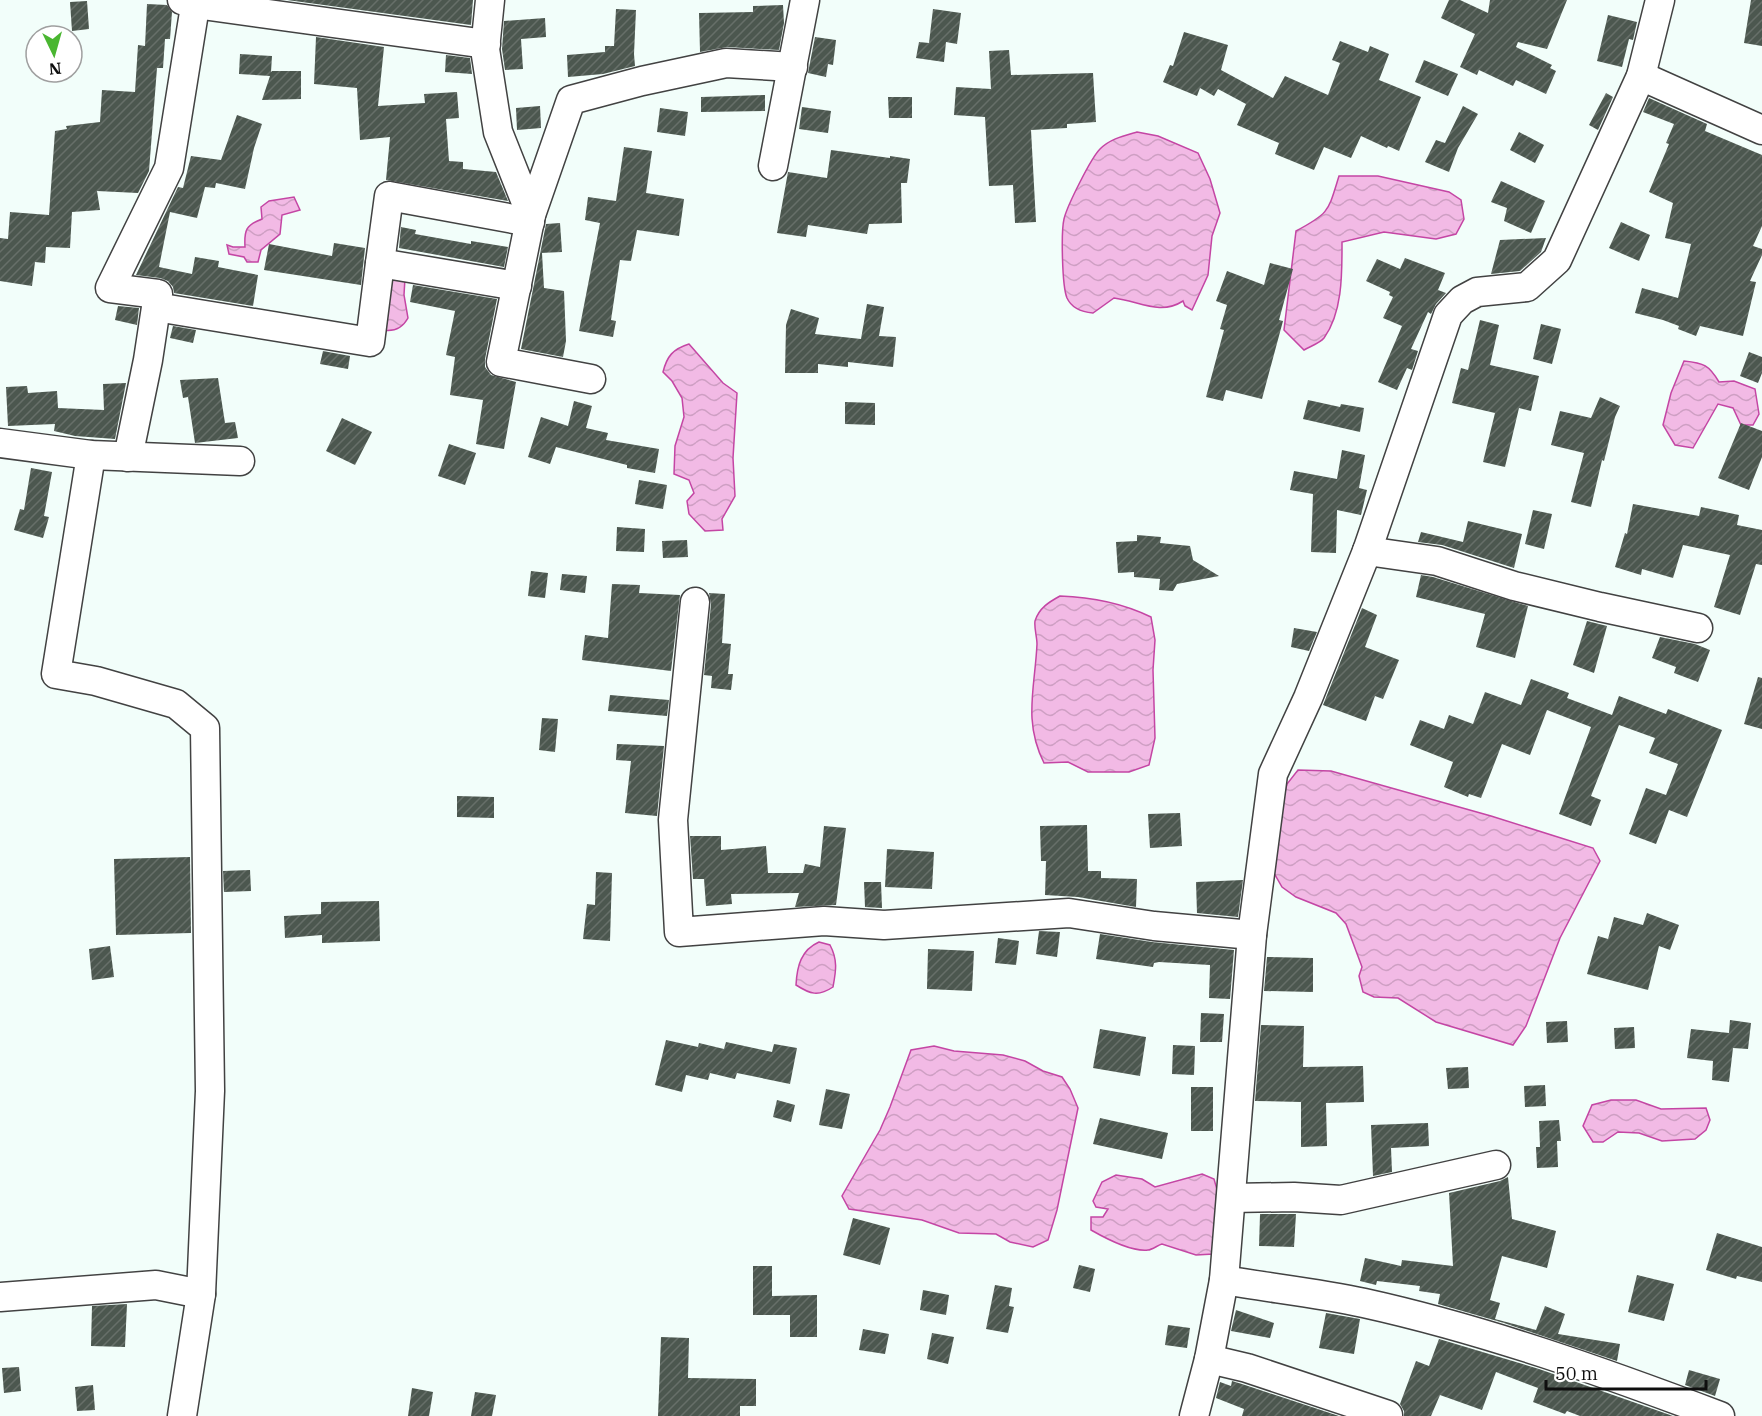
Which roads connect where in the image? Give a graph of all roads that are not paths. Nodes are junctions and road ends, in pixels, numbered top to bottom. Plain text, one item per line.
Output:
1 (490, 0) edge
2 (805, 0) edge
3 (1660, 0) edge
4 (191, 1) edge
5 (486, 44) junction
6 (793, 67) junction
7 (1641, 76) junction
8 (1762, 130) edge
9 (773, 166) dead end
10 (531, 219) junction
11 (380, 263) junction
12 (517, 286) junction
13 (156, 307) junction
14 (591, 380) dead end
15 (0, 443) edge
16 (91, 455) junction
17 (128, 456) junction
18 (240, 461) dead end
19 (1367, 551) junction
20 (695, 602) dead end
21 (1698, 628) dead end
22 (1252, 935) junction
23 (1496, 1165) dead end
24 (1231, 1198) junction
25 (1224, 1280) junction
26 (201, 1294) junction
27 (0, 1297) edge
28 (1209, 1359) junction
29 (1388, 1415) edge
30 (182, 1416) edge
31 (1194, 1416) edge
32 (1720, 1416) edge

1 - 5 street
2 - 6 street
3 - 7 street
4 - 5 street
4 - 13 street
5 - 10 street
6 - 9 street
6 - 10 street
7 - 8 street
7 - 19 street
10 - 11 street
10 - 12 street
11 - 12 street
11 - 13 street
12 - 14 street
13 - 17 street
15 - 16 street
16 - 17 street
16 - 26 street
17 - 18 street
19 - 21 street
19 - 22 street
20 - 22 street
22 - 24 street
23 - 24 street
24 - 25 street
25 - 28 street
25 - 32 street
26 - 27 street
26 - 30 street
28 - 29 street
28 - 31 street

